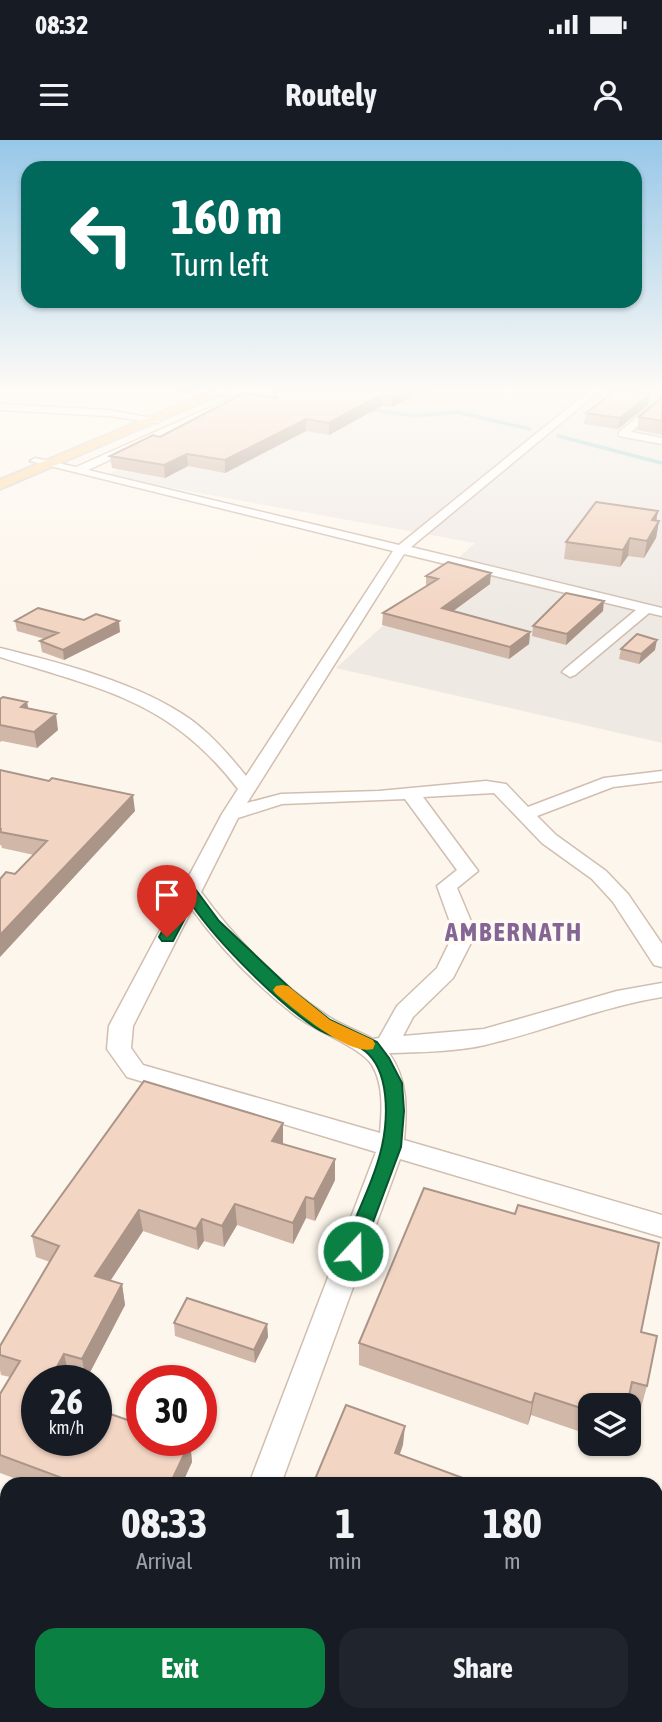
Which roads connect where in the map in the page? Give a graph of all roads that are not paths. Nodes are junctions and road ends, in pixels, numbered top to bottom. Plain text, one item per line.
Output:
1 (40, 464) edge
2 (40, 464) edge
3 (46, 464) edge
4 (91, 464) edge
5 (505, 464) edge
6 (77, 471) junction
7 (0, 477) edge
8 (0, 485) edge
9 (401, 549) junction
10 (654, 610) edge
11 (0, 652) edge
12 (570, 672) dead end
13 (662, 776) edge
14 (247, 789) junction
15 (410, 793) junction
16 (230, 814) junction
17 (525, 814) junction
18 (191, 893) junction
19 (662, 960) edge
20 (662, 990) edge
21 (379, 1046) junction
22 (391, 1147) junction
23 (662, 1226) edge
24 (268, 1477) edge

1 - 7 main road
2 - 8 main road
3 - 6 street
4 - 6 street
5 - 9 street
6 - 9 street
9 - 10 street
9 - 14 street
10 - 12 street
11 - 14 street
13 - 17 street
14 - 16 street
15 - 16 street
15 - 17 street
15 - 21 street
16 - 18 street
17 - 19 street
18 - 21 street
18 - 22 street
20 - 21 street
21 - 22 street
22 - 23 street
22 - 24 street

